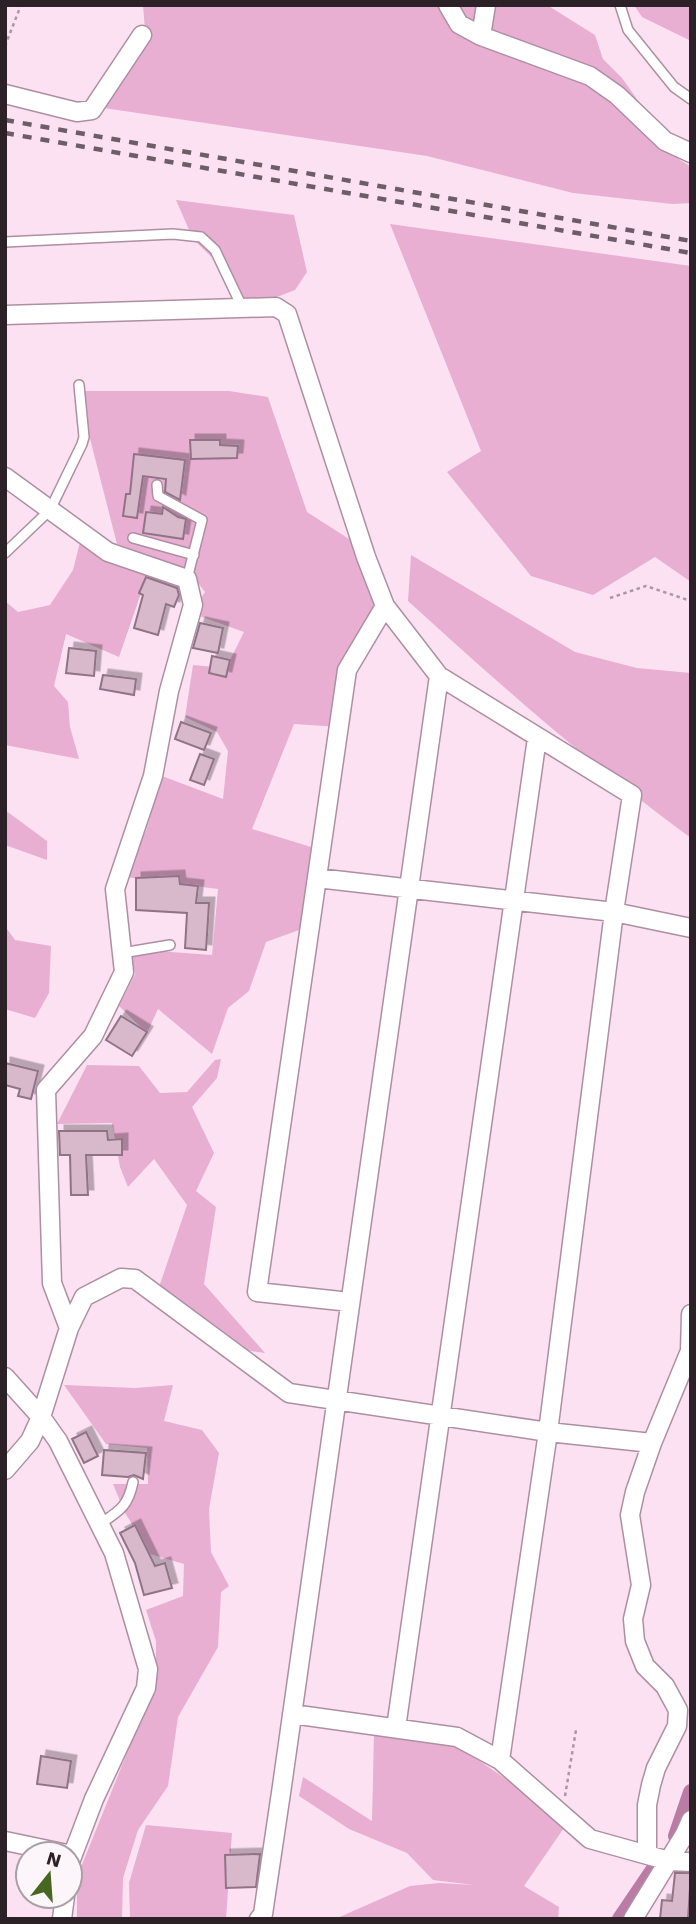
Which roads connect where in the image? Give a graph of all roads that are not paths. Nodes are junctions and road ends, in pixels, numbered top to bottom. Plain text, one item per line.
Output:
1 (448, 5) edge
2 (486, 5) edge
3 (620, 5) edge
4 (142, 35) dead end
5 (481, 36) junction
6 (5, 94) edge
7 (691, 99) edge
8 (691, 153) edge
9 (5, 242) edge
10 (243, 309) junction
11 (5, 315) edge
12 (79, 385) dead end
13 (5, 477) edge
14 (157, 485) dead end
15 (50, 510) junction
16 (133, 538) dead end
17 (5, 553) edge
18 (194, 555) junction
19 (187, 579) junction
20 (385, 606) junction
21 (439, 676) junction
22 (537, 738) junction
23 (317, 878) junction
24 (409, 887) junction
25 (513, 900) junction
26 (614, 912) junction
27 (691, 928) edge
28 (170, 945) dead end
29 (121, 953) junction
30 (350, 1301) junction
31 (691, 1314) edge
32 (69, 1328) junction
33 (5, 1377) edge
34 (337, 1401) junction
35 (443, 1416) junction
36 (41, 1418) junction
37 (548, 1432) junction
38 (652, 1443) junction
39 (5, 1470) edge
40 (133, 1482) dead end
41 (100, 1524) junction
42 (292, 1714) junction
43 (397, 1728) junction
44 (500, 1760) junction
45 (691, 1820) edge
46 (77, 1840) edge
47 (647, 1854) junction
48 (669, 1861) junction
49 (691, 1862) edge
50 (259, 1919) edge
51 (633, 1919) edge

1 - 5 street
2 - 5 street
3 - 7 lane
4 - 6 street
5 - 8 street
9 - 10 lane
10 - 11 street
10 - 20 street
12 - 15 lane
13 - 15 street
14 - 18 lane
15 - 17 lane
15 - 19 street
16 - 18 lane
18 - 19 lane
19 - 29 street
20 - 21 street
20 - 23 street
21 - 22 street
21 - 24 street
22 - 25 street
22 - 26 street
23 - 24 street
23 - 30 street
24 - 25 street
24 - 30 street
25 - 26 street
25 - 35 street
26 - 27 street
26 - 37 street
28 - 29 lane
29 - 32 street
30 - 34 street
31 - 38 street
32 - 34 street
32 - 36 street
33 - 36 street
34 - 35 street
34 - 42 street
35 - 37 street
35 - 43 street
36 - 39 street
36 - 41 street
37 - 38 street
37 - 44 street
38 - 47 street
40 - 41 lane
41 - 46 street
42 - 43 street
42 - 50 street
43 - 44 street
44 - 47 street
45 - 48 street
47 - 48 street
48 - 49 street
48 - 51 street

